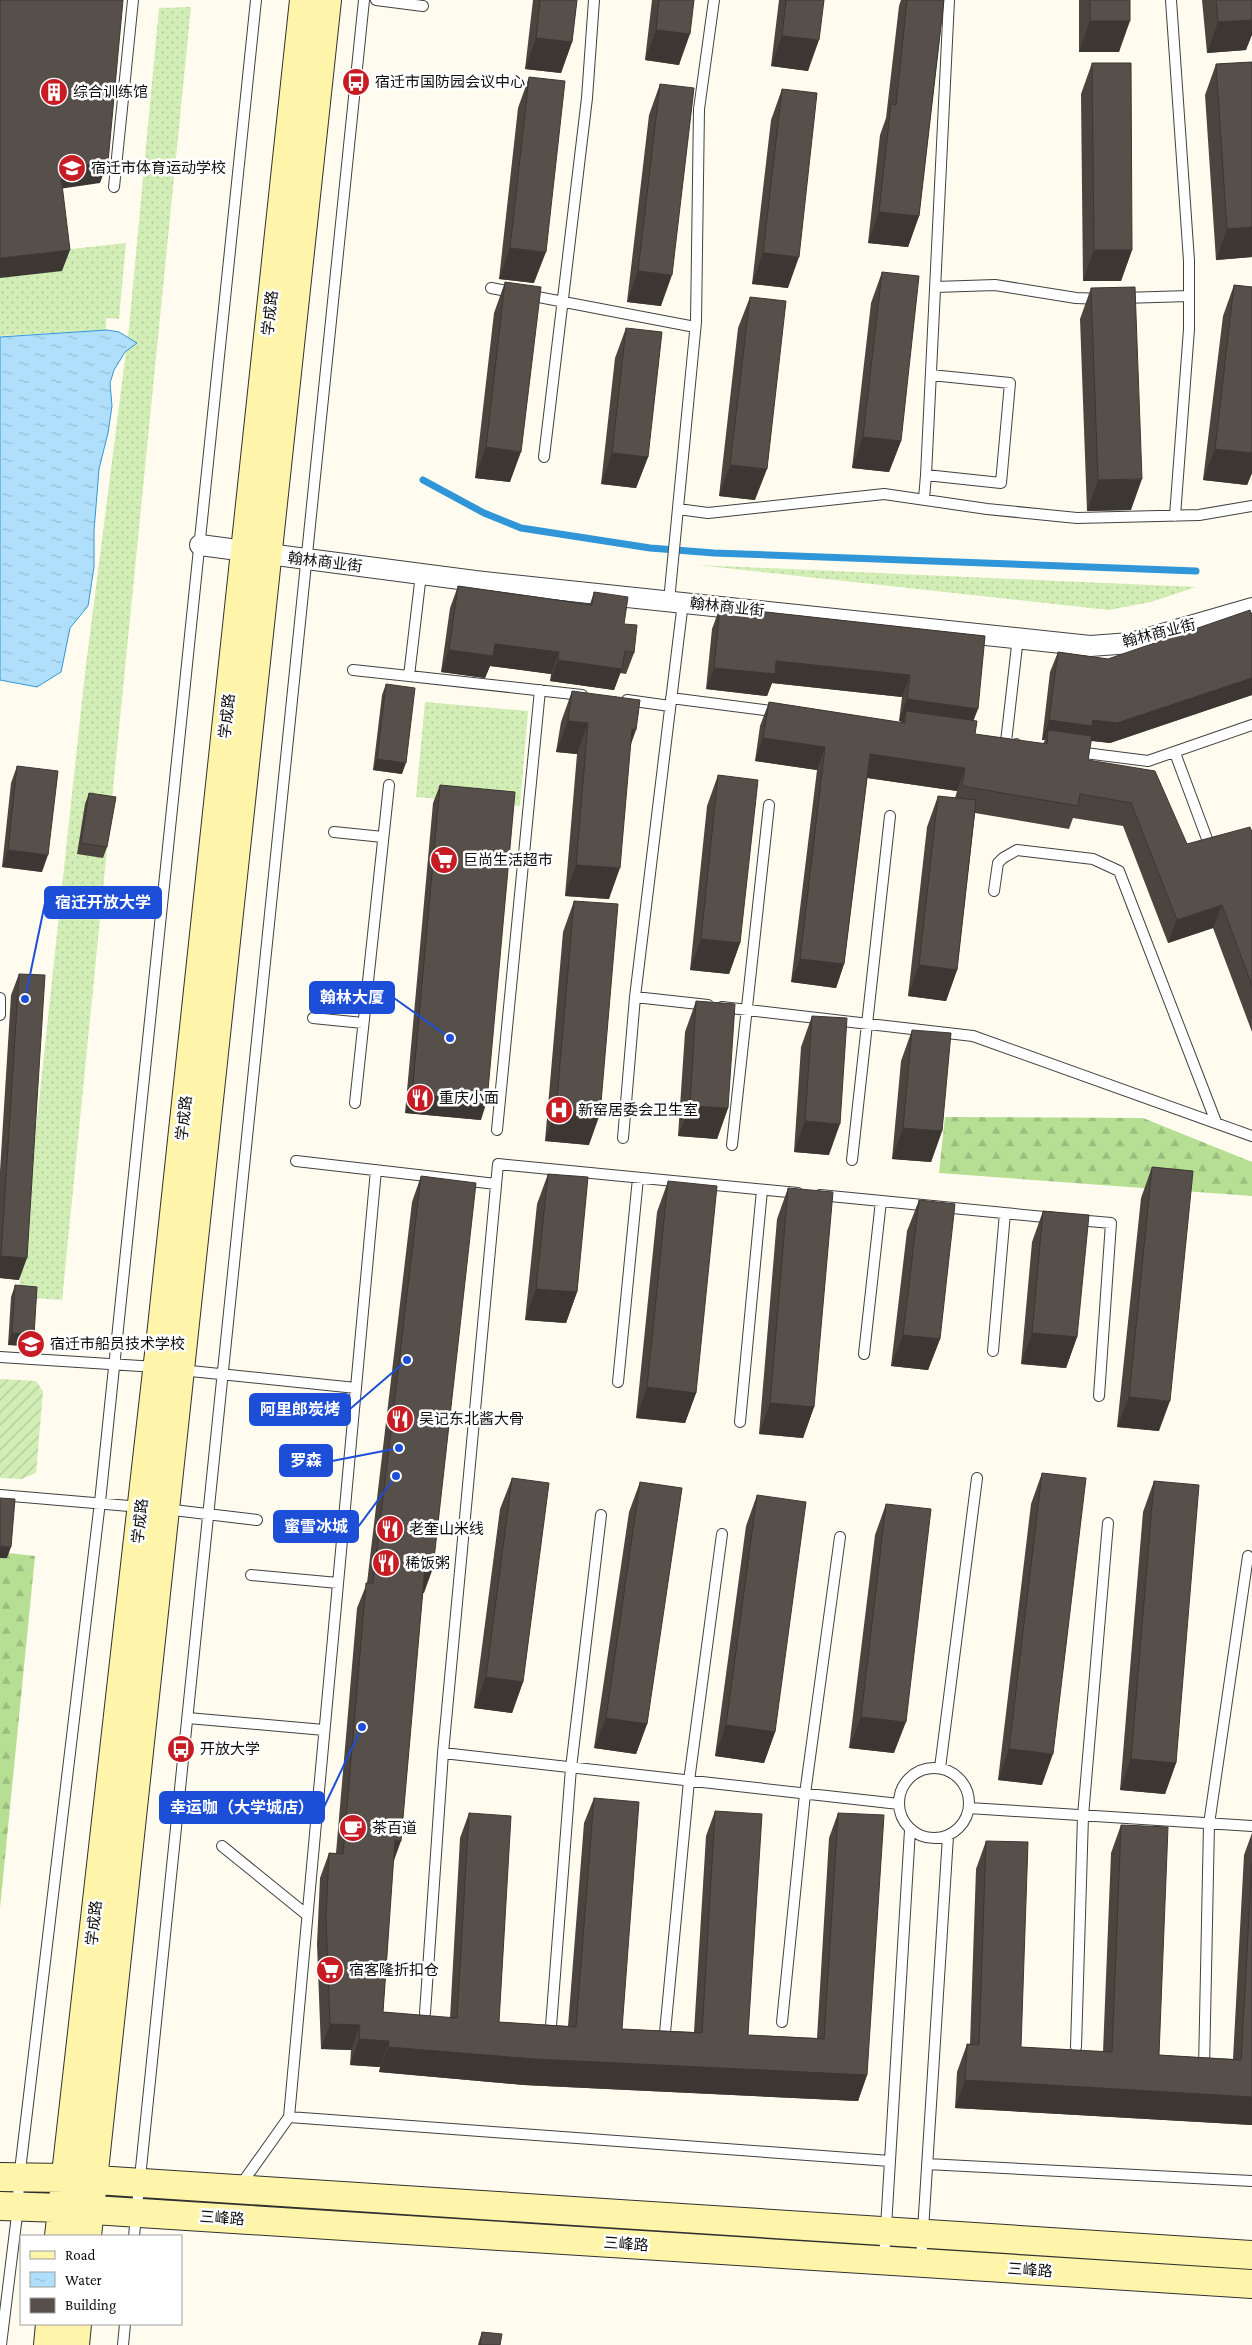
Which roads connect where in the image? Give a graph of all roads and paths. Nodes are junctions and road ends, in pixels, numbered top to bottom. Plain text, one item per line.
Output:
1 (132, 0) edge
2 (256, 0) edge
3 (304, 0) edge
4 (327, 0) edge
5 (364, 0) edge
6 (376, 0) edge
7 (594, 0) edge
8 (714, 0) edge
9 (949, 0) edge
10 (1171, 0) edge
11 (424, 6) dead end
12 (114, 187) dead end
13 (936, 287) junction
14 (491, 288) dead end
15 (1189, 296) junction
16 (563, 303) junction
17 (695, 327) junction
18 (931, 375) junction
19 (544, 457) dead end
20 (926, 475) junction
21 (924, 499) junction
22 (1252, 506) edge
23 (678, 509) junction
24 (1175, 516) junction
25 (200, 545) junction
26 (256, 553) junction
27 (307, 560) junction
28 (421, 574) junction
29 (676, 602) junction
30 (1252, 608) edge
31 (1018, 638) junction
32 (353, 670) dead end
33 (409, 676) junction
34 (540, 690) junction
35 (596, 697) edge
36 (614, 699) edge
37 (671, 702) junction
38 (789, 714) edge
39 (1252, 725) edge
40 (1025, 745) edge
41 (1063, 750) edge
42 (1175, 753) junction
43 (389, 785) dead end
44 (769, 805) dead end
45 (890, 816) dead end
46 (334, 832) dead end
47 (383, 837) junction
48 (1227, 842) edge
49 (994, 891) dead end
50 (636, 997) junction
51 (0, 998) edge
52 (747, 1010) junction
53 (0, 1015) edge
54 (313, 1018) dead end
55 (363, 1023) junction
56 (867, 1024) junction
57 (355, 1103) dead end
58 (1216, 1122) junction
59 (497, 1130) dead end
60 (1252, 1136) edge
61 (623, 1138) dead end
62 (732, 1144) dead end
63 (852, 1160) dead end
64 (296, 1161) dead end
65 (376, 1170) junction
66 (638, 1178) junction
67 (496, 1184) junction
68 (762, 1190) junction
69 (881, 1201) junction
70 (1004, 1213) junction
71 (993, 1351) dead end
72 (864, 1354) dead end
73 (0, 1357) edge
74 (114, 1364) junction
75 (169, 1369) junction
76 (223, 1374) junction
77 (618, 1382) dead end
78 (356, 1388) junction
79 (1099, 1396) dead end
80 (740, 1422) dead end
81 (977, 1478) dead end
82 (0, 1495) edge
83 (100, 1502) junction
84 (153, 1508) junction
85 (209, 1514) junction
86 (600, 1515) dead end
87 (258, 1520) dead end
88 (1108, 1523) dead end
89 (722, 1534) dead end
90 (840, 1537) dead end
91 (1248, 1556) dead end
92 (251, 1576) dead end
93 (338, 1583) junction
94 (188, 1718) junction
95 (324, 1730) junction
96 (443, 1753) junction
97 (571, 1768) junction
98 (940, 1768) junction
99 (690, 1781) junction
100 (805, 1794) junction
101 (899, 1804) junction
102 (969, 1808) junction
103 (1083, 1816) junction
104 (1209, 1824) junction
105 (1252, 1826) edge
106 (910, 1830) junction
107 (948, 1836) junction
108 (222, 1846) dead end
109 (307, 1915) junction
110 (424, 2014) edge
111 (782, 2022) dead end
112 (550, 2040) edge
113 (664, 2044) edge
114 (1076, 2047) dead end
115 (1204, 2069) edge
116 (288, 2117) junction
117 (890, 2161) junction
118 (927, 2164) junction
119 (9, 2178) edge
120 (66, 2178) junction
121 (93, 2180) junction
122 (1252, 2181) edge
123 (140, 2183) junction
124 (238, 2190) junction
125 (9, 2206) edge
126 (62, 2208) junction
127 (90, 2210) junction
128 (135, 2224) edge
129 (886, 2231) junction
130 (922, 2234) junction
131 (59, 2235) edge
132 (87, 2235) edge
133 (1252, 2255) edge
134 (884, 2261) junction
135 (921, 2263) junction
136 (1252, 2284) edge
137 (50, 2325) edge
138 (77, 2325) edge
139 (125, 2325) edge
140 (1, 2345) edge
141 (48, 2345) edge
142 (75, 2345) edge
143 (123, 2345) edge

1 - 12 lane
2 - 25 lane
3 - 26 main road, 学成路
4 - 26 main road, 学成路
5 - 27 lane
6 - 11 lane
7 - 16 lane
8 - 17 lane
9 - 13 lane
10 - 15 lane
13 - 15 lane
13 - 18 lane
14 - 16 lane
15 - 24 lane
16 - 17 lane
16 - 19 lane
17 - 23 lane
18 - 20 lane
18 - 20 lane
20 - 21 lane
21 - 23 lane
21 - 24 lane
22 - 24 lane
23 - 29 lane
25 - 26 street, 翰林商业街
25 - 74 lane
26 - 27 street, 翰林商业街
26 - 75 main road, 学成路
27 - 28 street, 翰林商业街
27 - 76 lane
28 - 29 street, 翰林商业街
28 - 33 lane
29 - 31 street, 翰林商业街
29 - 37 lane
30 - 31 street, 翰林商业街
31 - 40 lane
32 - 33 lane
33 - 34 lane
34 - 35 lane
34 - 59 lane
36 - 37 lane
37 - 38 lane
37 - 50 lane
39 - 42 lane
41 - 42 lane
42 - 48 lane
43 - 47 lane
44 - 52 lane
45 - 56 lane
46 - 47 lane
47 - 55 lane
49 - 58 lane
50 - 52 lane
50 - 61 lane
51 - 53 lane
52 - 56 lane
52 - 62 lane
54 - 55 lane
55 - 57 lane
56 - 58 lane
56 - 63 lane
58 - 60 lane
64 - 65 lane
65 - 67 lane
65 - 78 lane
66 - 67 lane
66 - 68 lane
66 - 77 lane
67 - 96 lane
68 - 69 lane
68 - 80 lane
69 - 70 lane
69 - 72 lane
70 - 71 lane
70 - 79 lane
73 - 74 lane
74 - 75 lane
74 - 83 lane
75 - 76 lane
75 - 84 main road, 学成路
76 - 78 lane
76 - 85 lane
78 - 93 lane
81 - 98 lane
82 - 83 lane
83 - 84 lane
83 - 119 lane
84 - 85 lane
84 - 120 main road, 学成路
84 - 121 main road, 学成路
85 - 87 lane
85 - 94 lane
86 - 97 lane
88 - 103 lane
89 - 99 lane
90 - 100 lane
91 - 104 lane
92 - 93 lane
93 - 95 lane
94 - 95 lane
94 - 123 lane
95 - 109 lane
96 - 97 lane
96 - 110 lane
97 - 99 lane
97 - 112 lane
98 - 101 lane
98 - 102 lane
99 - 100 lane
99 - 113 lane
100 - 101 lane
100 - 111 lane
101 - 106 lane
102 - 103 lane
102 - 107 lane
103 - 104 lane
103 - 114 lane
104 - 105 lane
104 - 115 lane
106 - 107 lane
106 - 117 lane
107 - 118 lane
108 - 109 lane
109 - 116 lane
116 - 117 lane
116 - 124 lane
117 - 129 lane
118 - 122 lane
118 - 130 lane
119 - 120 main road, 三峰路
119 - 125 lane
120 - 121 main road, 三峰路
120 - 126 main road, 学成路
121 - 123 main road, 三峰路
121 - 127 main road, 学成路
123 - 124 main road, 三峰路
123 - 128 lane
124 - 129 main road, 三峰路
125 - 126 main road, 三峰路
125 - 140 lane
126 - 127 main road, 三峰路
126 - 131 main road, 学成路
127 - 128 main road, 三峰路
127 - 132 main road, 学成路
128 - 134 main road, 三峰路
129 - 130 main road, 三峰路
129 - 134 lane
130 - 133 main road, 三峰路
130 - 135 lane
134 - 135 main road, 三峰路
135 - 136 main road, 三峰路
137 - 141 main road
138 - 142 main road
139 - 143 lane

